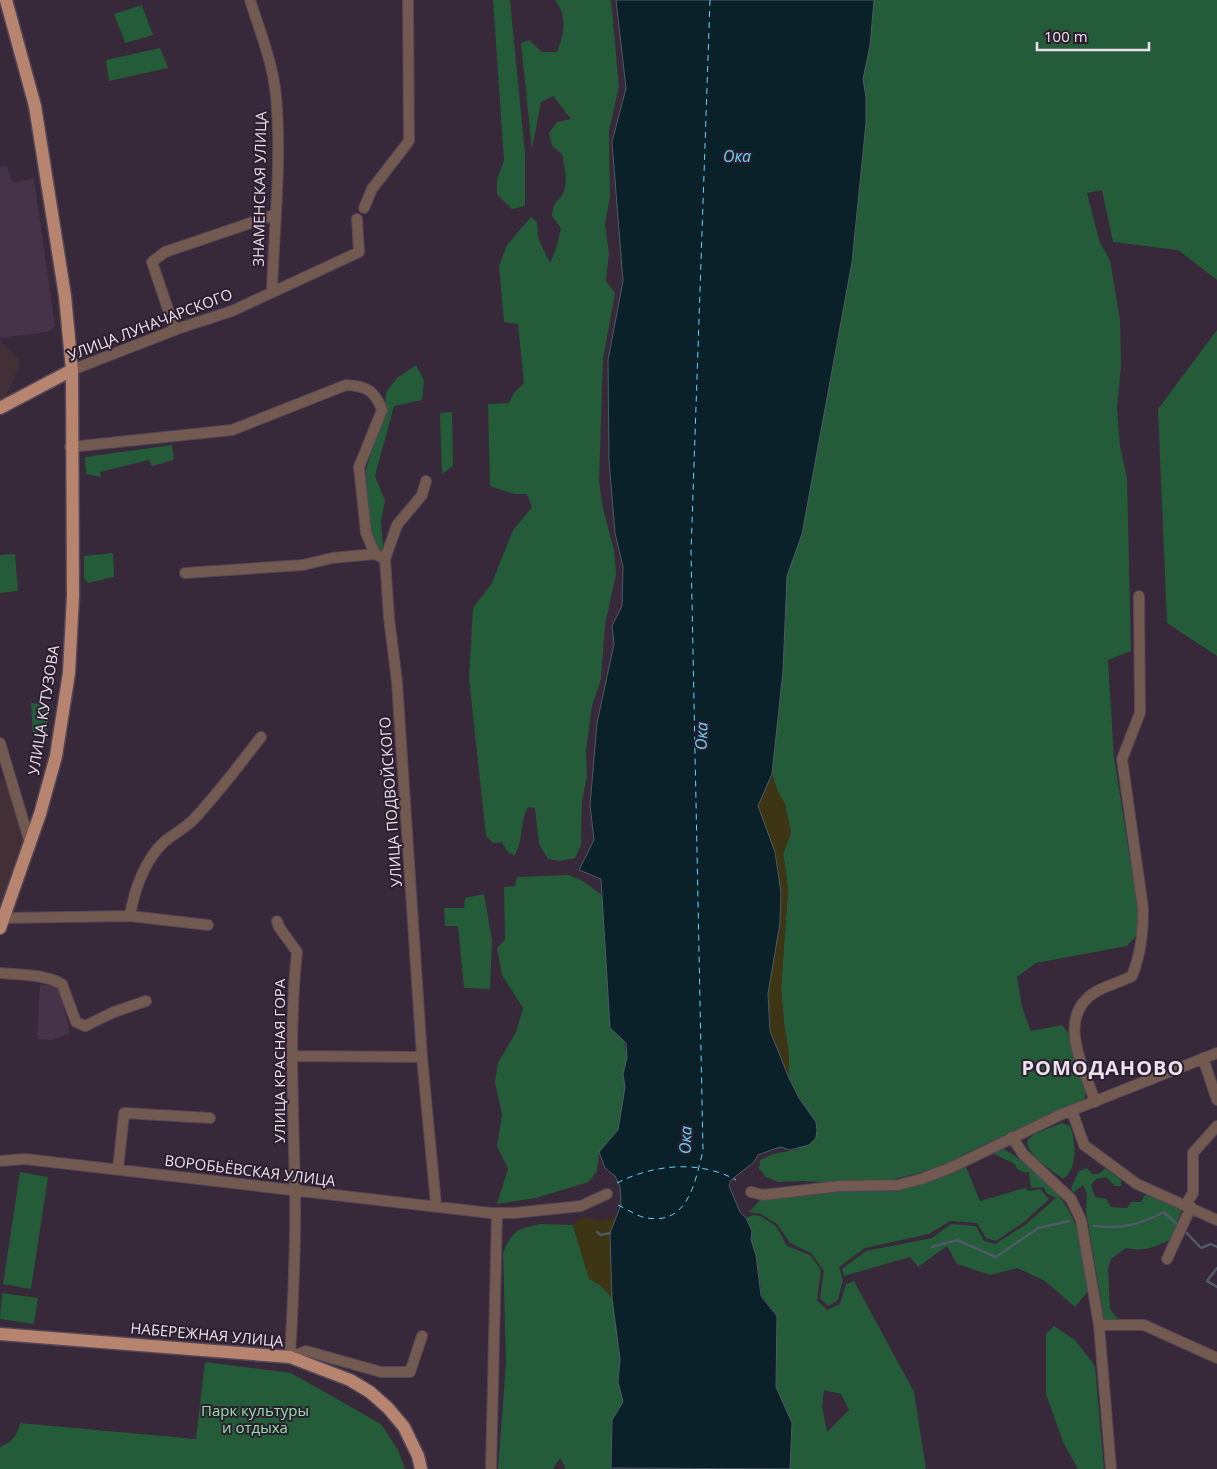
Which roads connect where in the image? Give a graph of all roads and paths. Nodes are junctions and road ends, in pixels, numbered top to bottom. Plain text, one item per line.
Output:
1 (6, 0) edge
2 (250, 0) edge
3 (408, 0) edge
4 (364, 208) dead end
5 (274, 215) junction
6 (357, 219) dead end
7 (272, 292) junction
8 (175, 330) junction
9 (72, 370) junction
10 (0, 408) edge
11 (70, 447) junction
12 (426, 481) dead end
13 (375, 554) junction
14 (386, 559) junction
15 (185, 573) dead end
16 (1140, 596) dead end
17 (261, 737) dead end
18 (0, 743) edge
19 (30, 843) junction
20 (130, 916) junction
21 (277, 921) dead end
22 (3, 923) edge
23 (208, 925) dead end
24 (0, 973) edge
25 (146, 1001) dead end
26 (1217, 1053) edge
27 (292, 1056) junction
28 (422, 1057) junction
29 (1203, 1058) junction
30 (1217, 1100) edge
31 (1095, 1102) junction
32 (1072, 1111) junction
33 (210, 1118) dead end
34 (1217, 1126) edge
35 (1012, 1137) junction
36 (0, 1161) edge
37 (118, 1170) junction
38 (295, 1190) junction
39 (751, 1192) dead end
40 (607, 1194) dead end
41 (1188, 1205) junction
42 (436, 1206) junction
43 (497, 1213) junction
44 (1217, 1220) edge
45 (1166, 1259) dead end
46 (1099, 1326) junction
47 (0, 1334) edge
48 (422, 1336) dead end
49 (290, 1357) junction
50 (1217, 1358) edge
51 (421, 1469) edge
52 (491, 1469) edge
53 (1111, 1469) edge

1 - 9 main road, УЛИЦА КУТУЗОВА
2 - 5 street, ЗНАМЕНСКАЯ УЛИЦА
3 - 4 street
5 - 7 street, ЗНАМЕНСКАЯ УЛИЦА
5 - 8 street
6 - 7 street, УЛИЦА ЛУНАЧАРСКОГО
7 - 8 street, УЛИЦА ЛУНАЧАРСКОГО
8 - 9 street, УЛИЦА ЛУНАЧАРСКОГО
9 - 10 main road, УЛИЦА ЛУНАЧАРСКОГО
9 - 11 main road, УЛИЦА КУТУЗОВА
11 - 13 street
11 - 19 main road, УЛИЦА КУТУЗОВА
12 - 14 street, УЛИЦА ПОДВОЙСКОГО
13 - 14 street
13 - 15 street
14 - 28 street, УЛИЦА ПОДВОЙСКОГО
16 - 31 street
17 - 20 street
18 - 19 street
19 - 22 main road, УЛИЦА КУТУЗОВА
20 - 22 street
20 - 23 street
21 - 27 street, УЛИЦА КРАСНАЯ ГОРА
24 - 25 street
26 - 29 street
27 - 28 street
27 - 38 street, УЛИЦА КРАСНАЯ ГОРА
28 - 42 street, УЛИЦА ПОДВОЙСКОГО
29 - 30 street
29 - 31 street
31 - 32 street
32 - 35 street
32 - 41 street
33 - 37 street
34 - 41 street
35 - 39 street
35 - 46 street
36 - 37 street, ВОРОБЬЁВСКАЯ УЛИЦА
37 - 38 street, ВОРОБЬЁВСКАЯ УЛИЦА
38 - 42 street, ВОРОБЬЁВСКАЯ УЛИЦА
38 - 49 street, УЛИЦА КРАСНАЯ ГОРА
40 - 43 street, ВОРОБЬЁВСКАЯ УЛИЦА
41 - 44 street
41 - 45 street
42 - 43 street, ВОРОБЬЁВСКАЯ УЛИЦА
43 - 52 street
46 - 50 street
46 - 53 street
47 - 49 main road, НАБЕРЕЖНАЯ УЛИЦА
48 - 49 street
49 - 51 main road, НАБЕРЕЖНАЯ УЛИЦА

